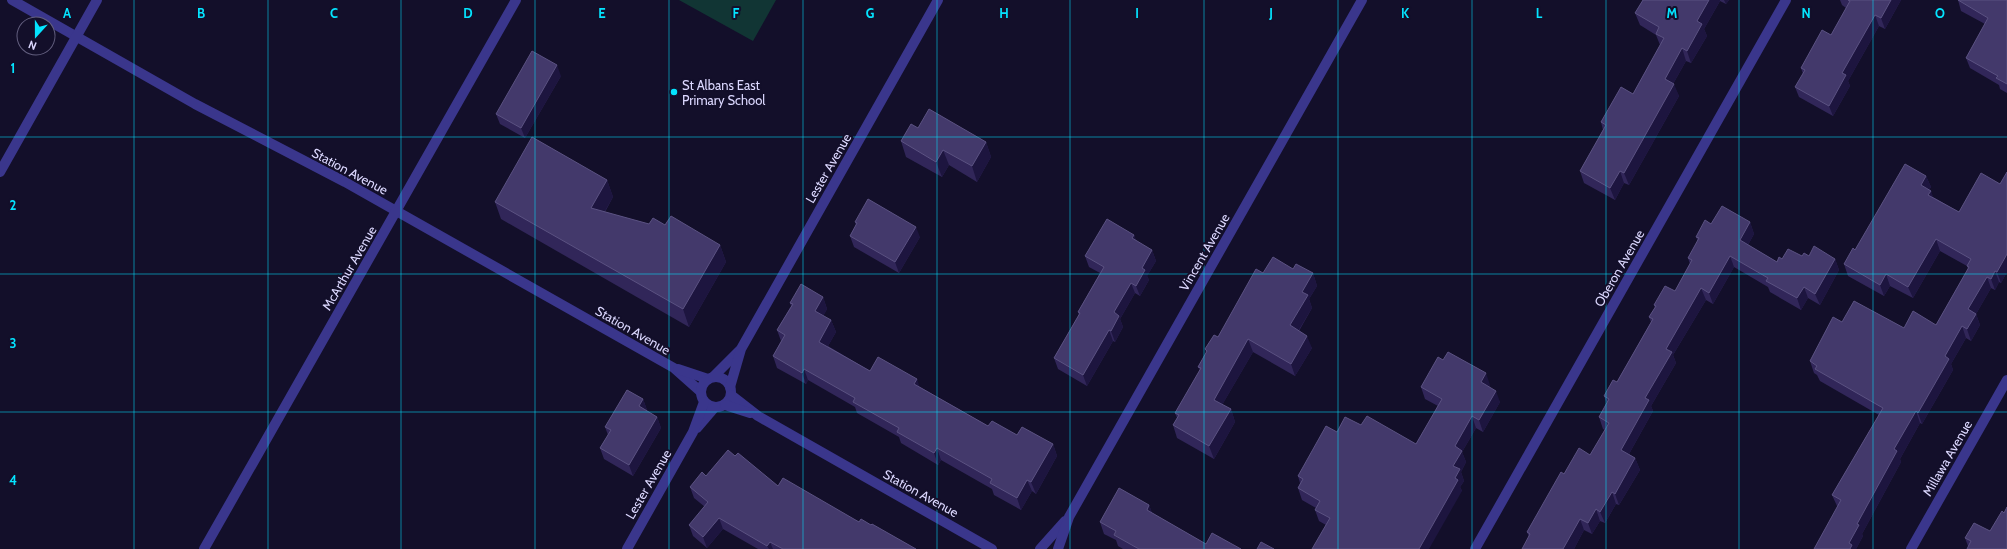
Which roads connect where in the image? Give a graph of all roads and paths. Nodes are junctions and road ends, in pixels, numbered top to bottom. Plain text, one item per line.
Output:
1 (12, 0) edge
2 (97, 0) edge
3 (516, 0) edge
4 (938, 0) edge
5 (1362, 0) edge
6 (1786, 0) edge
7 (76, 37) junction
8 (0, 172) edge
9 (397, 211) junction
10 (741, 349) junction
11 (674, 368) junction
12 (711, 378) junction
13 (2007, 380) edge
14 (731, 391) junction
15 (701, 392) junction
16 (704, 402) junction
17 (720, 406) junction
18 (758, 416) junction
19 (693, 432) junction
20 (1069, 516) junction
21 (990, 547) edge
22 (204, 549) edge
23 (627, 549) edge
24 (1000, 549) edge
25 (1040, 549) edge
26 (1058, 549) edge
27 (1475, 549) edge
28 (1911, 549) edge

1 - 7 street, Station Avenue
2 - 7 street
3 - 9 street, McArthur Avenue
4 - 10 street, Lester Avenue
5 - 20 street, Vincent Avenue
6 - 27 street, Oberon Avenue
7 - 8 street
7 - 9 street, Station Avenue
9 - 11 street, Station Avenue
9 - 22 street, McArthur Avenue
10 - 12 street, Lester Avenue
10 - 14 street, Lester Avenue
11 - 12 street, Station Avenue
11 - 15 street, Station Avenue
12 - 14 street
12 - 15 street
13 - 28 street, Millawa Avenue
14 - 17 street
14 - 18 street, Station Avenue
15 - 16 street
16 - 17 street
16 - 19 street, Lester Avenue
17 - 18 street, Station Avenue
17 - 19 street, Lester Avenue
18 - 21 street, Station Avenue
19 - 23 street, Lester Avenue
20 - 25 street, Vincent Avenue
20 - 26 street, Vincent Avenue
21 - 24 street, Station Avenue

